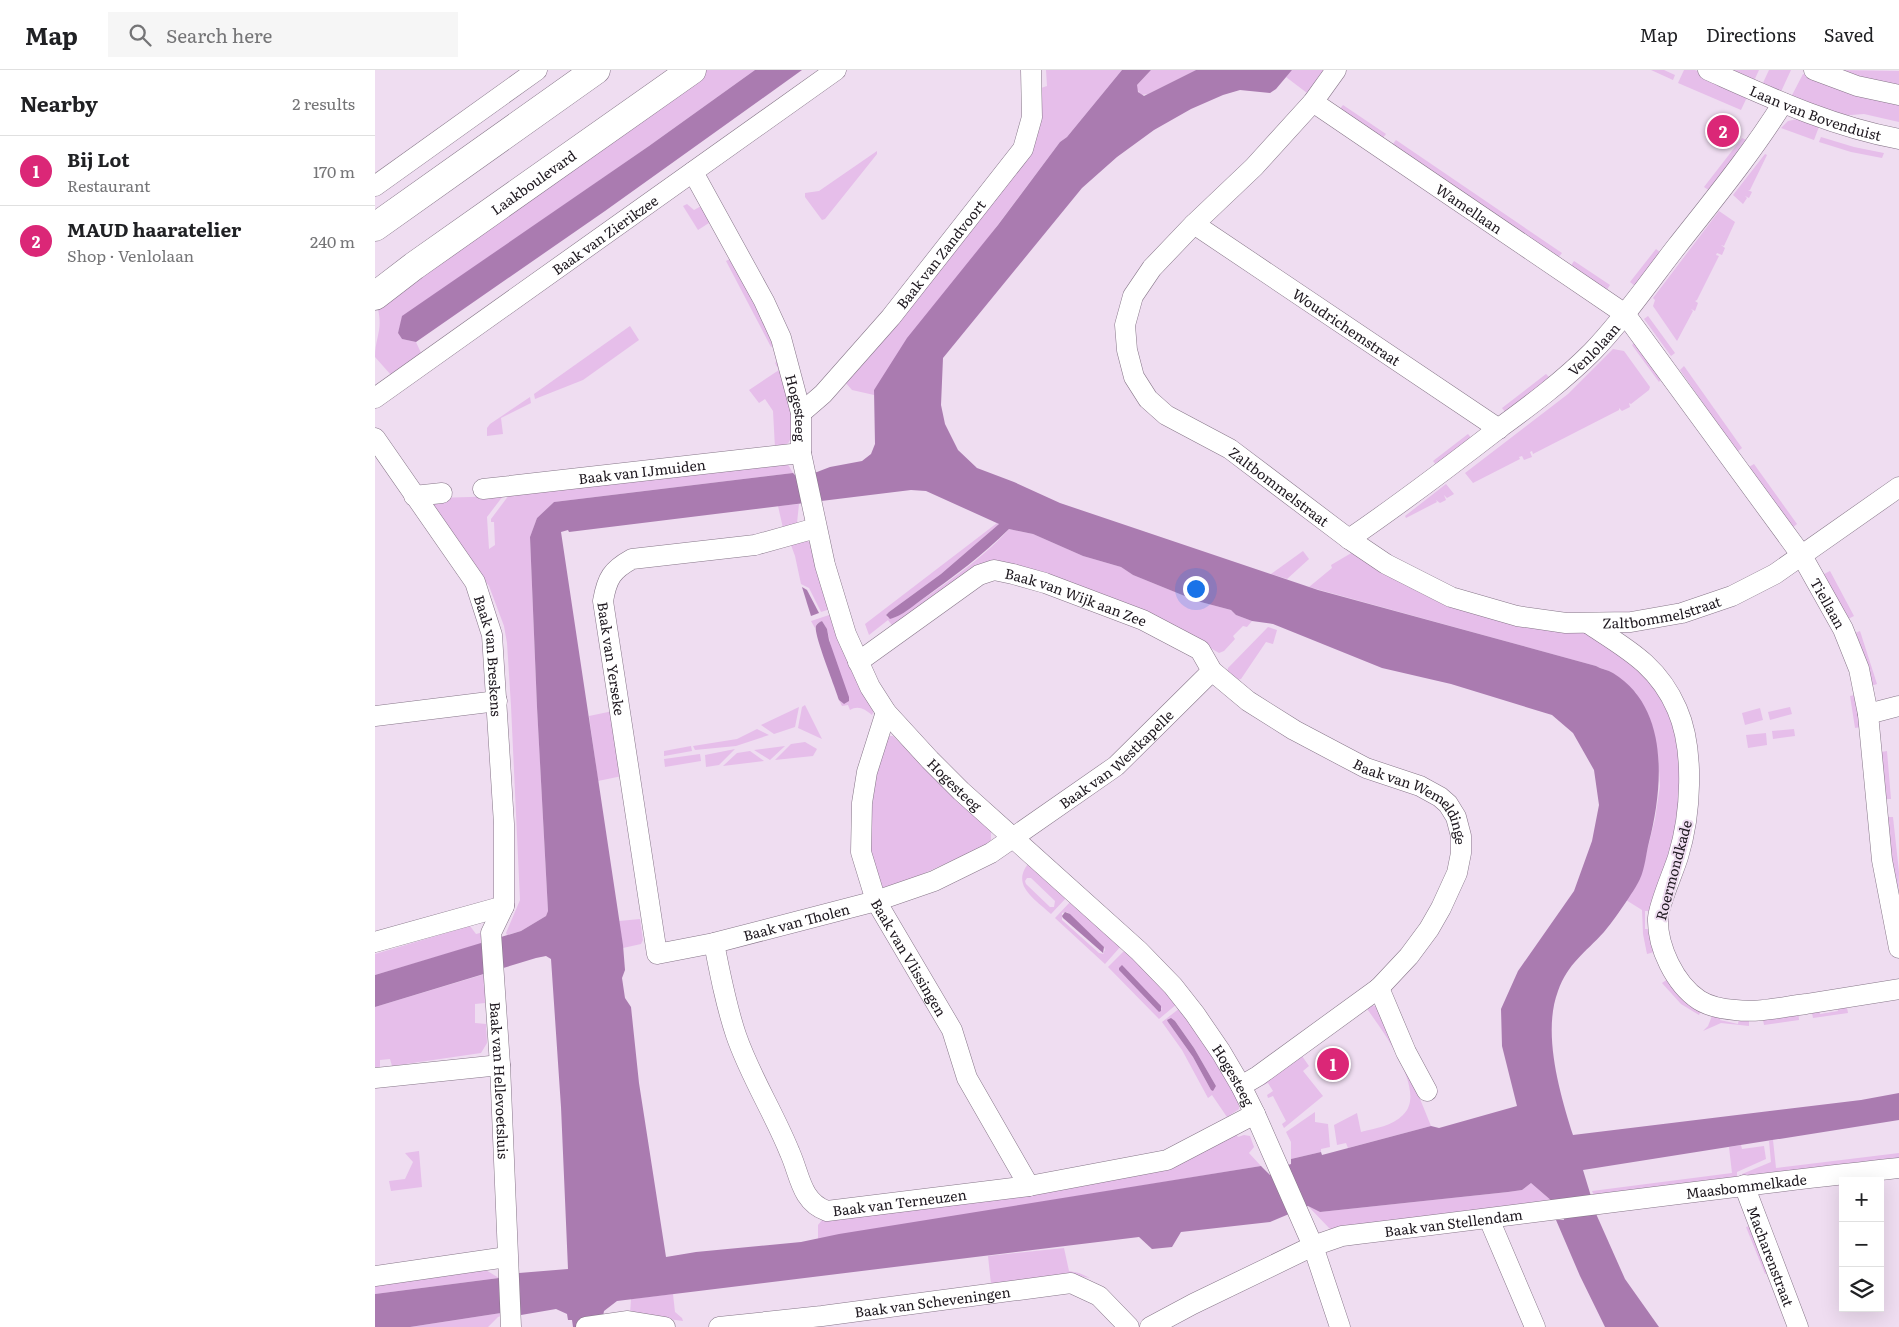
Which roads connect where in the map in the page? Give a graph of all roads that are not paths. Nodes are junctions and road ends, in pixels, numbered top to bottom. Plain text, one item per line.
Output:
1 (537, 70) edge
2 (596, 70) edge
3 (692, 70) edge
4 (836, 70) edge
5 (1031, 70) edge
6 (1336, 70) edge
7 (1708, 70) edge
8 (1814, 70) edge
9 (1899, 95) edge
10 (1313, 102) junction
11 (1783, 103) junction
12 (1899, 139) edge
13 (693, 172) junction
14 (375, 186) edge
15 (1194, 224) junction
16 (375, 227) edge
17 (375, 296) edge
18 (1625, 314) junction
19 (375, 398) edge
20 (801, 413) junction
21 (1499, 429) junction
22 (375, 438) edge
23 (803, 463) junction
24 (1899, 487) edge
25 (483, 488) dead end
26 (442, 493) dead end
27 (414, 496) junction
28 (816, 528) junction
29 (1349, 539) junction
30 (1802, 556) junction
31 (1589, 624) junction
32 (858, 662) junction
33 (1212, 671) junction
34 (497, 701) junction
35 (1899, 706) edge
36 (886, 712) junction
37 (1867, 714) junction
38 (375, 716) edge
39 (1013, 838) junction
40 (876, 901) junction
41 (504, 906) junction
42 (375, 942) edge
43 (714, 943) junction
44 (1899, 948) edge
45 (657, 954) joint
46 (1379, 988) junction
47 (1899, 989) edge
48 (500, 1065) junction
49 (375, 1078) edge
50 (1241, 1086) junction
51 (1427, 1091) dead end
52 (1255, 1114) junction
53 (1899, 1168) edge
54 (1743, 1185) junction
55 (1029, 1186) junction
56 (1595, 1204) joint
57 (1489, 1218) junction
58 (1313, 1246) junction
59 (507, 1257) junction
60 (375, 1276) edge
61 (510, 1318) edge
62 (823, 1322) edge
63 (628, 1324) edge
64 (586, 1327) edge
65 (665, 1327) edge
66 (719, 1327) edge
67 (1129, 1327) edge
68 (1150, 1327) edge
69 (1340, 1327) edge
70 (1535, 1327) edge
71 (1798, 1327) edge

1 - 14 street
2 - 16 main road
3 - 17 main road, Laakboulevard
4 - 13 street, Baak van Zierikzee
5 - 20 street, Baak van Zandvoort
6 - 10 street, Zaltbommelstraat
7 - 11 street, Laan van Bovenduist
8 - 9 street
10 - 15 street, Zaltbommelstraat
10 - 18 street, Wamellaan
11 - 12 street, Laan van Bovenduist
11 - 18 street, Venlolaan
13 - 19 street, Baak van Zierikzee
13 - 20 street, Hogesteeg
15 - 21 street, Woudrichemstraat
15 - 29 street, Zaltbommelstraat
18 - 21 street, Venlolaan
18 - 30 street, Tiellaan
20 - 23 street, Hogesteeg
21 - 29 street, Venlolaan
22 - 27 street, Baak van Breskens
23 - 25 street, Baak van IJmuiden
23 - 28 street, Hogesteeg
24 - 30 street, Zaltbommelstraat
26 - 27 street
27 - 34 street, Baak van Breskens
28 - 32 street, Hogesteeg
28 - 45 street, Baak van Yerseke
29 - 31 street, Zaltbommelstraat
30 - 31 street, Zaltbommelstraat
30 - 37 street, Tiellaan
31 - 47 street, Roermondkade
32 - 33 street, Baak van Wijk aan Zee
32 - 36 street, Hogesteeg
33 - 39 street, Baak van Westkapelle
33 - 46 street, Baak van Wemeldinge
34 - 38 street
34 - 41 street, Baak van Breskens
35 - 37 street
36 - 39 street, Hogesteeg
36 - 40 street, Baak van Vlissingen
37 - 44 street, Tiellaan
39 - 40 street, Baak van Tholen
39 - 50 street, Hogesteeg
40 - 43 street, Baak van Tholen
40 - 55 street, Baak van Vlissingen
41 - 42 street
41 - 48 street, Baak van Hellevoetsluis
43 - 45 street, Baak van Tholen
43 - 55 street, Baak van Terneuzen
46 - 50 street, Baak van Wemeldinge
46 - 51 street
48 - 49 street
48 - 59 street, Baak van Hellevoetsluis
50 - 52 street, Hogesteeg
52 - 55 street, Baak van Terneuzen
52 - 58 street, Hogesteeg
53 - 54 street, Maasbommelkade
54 - 56 street, Maasbommelkade
54 - 71 street, Macharenstraat
56 - 57 street, Baak van Stellendam
57 - 58 street, Baak van Stellendam
57 - 70 street
58 - 68 street, Baak van Stellendam
58 - 69 street, Hogesteeg
59 - 60 street
59 - 61 street, Baak van Hellevoetsluis
62 - 66 street, Baak van Scheveningen
62 - 67 street, Baak van Scheveningen
63 - 64 street
63 - 65 street

